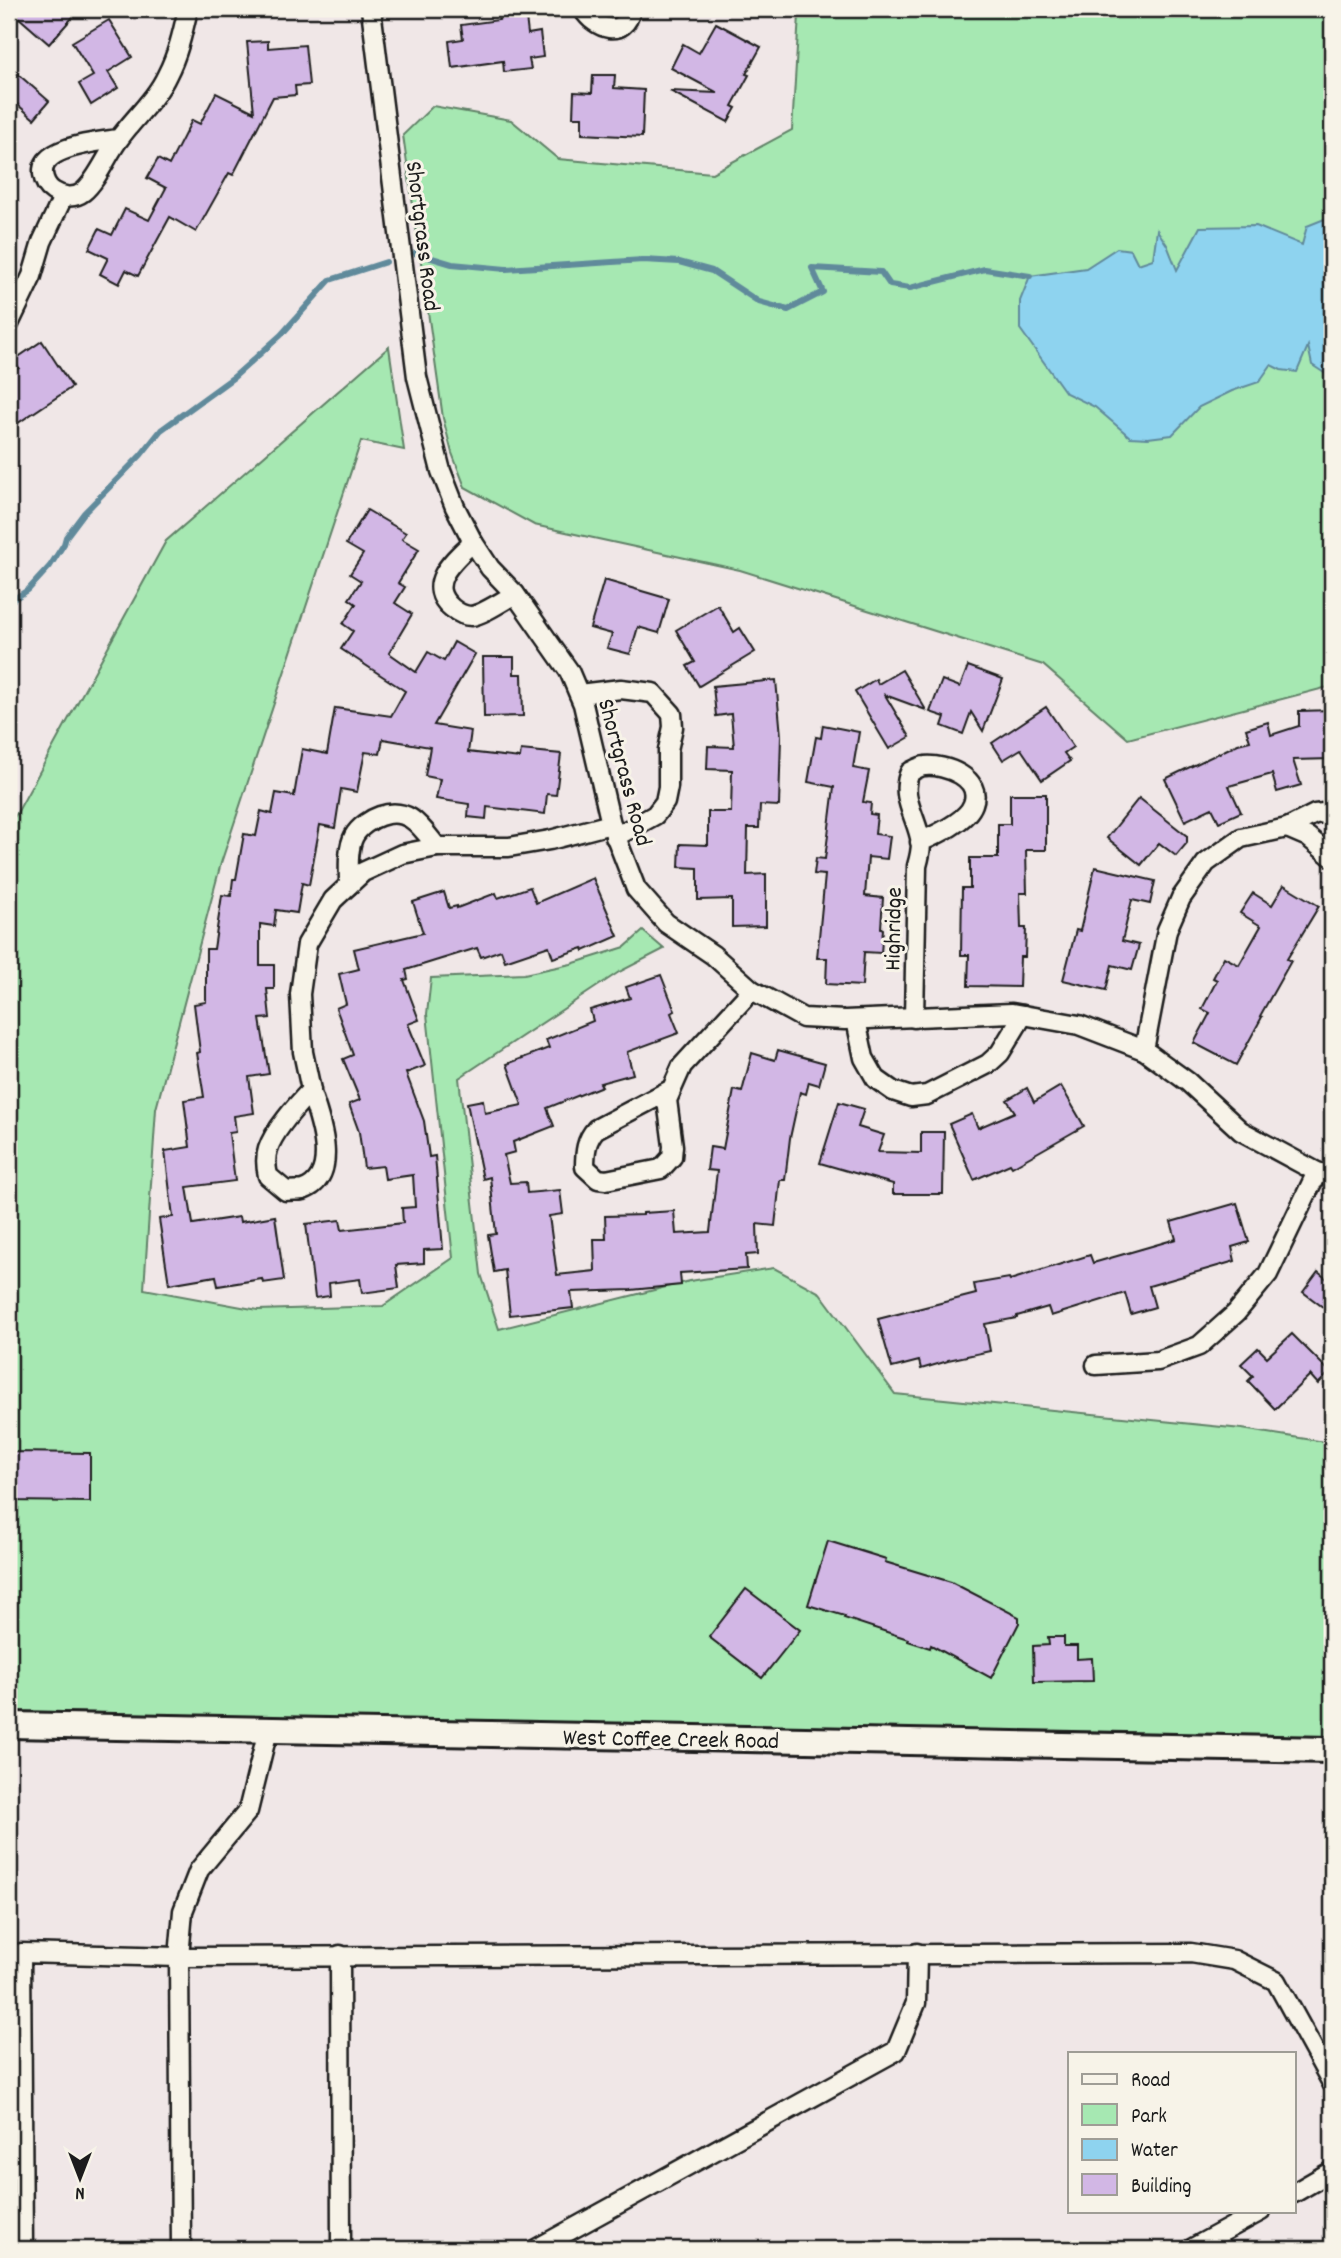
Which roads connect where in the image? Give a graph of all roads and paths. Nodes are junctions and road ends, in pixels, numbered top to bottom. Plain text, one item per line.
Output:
1 (188, 9) edge
2 (371, 9) edge
3 (583, 9) edge
4 (631, 9) edge
5 (118, 139) junction
6 (63, 197) junction
7 (9, 324) edge
8 (473, 542) junction
9 (515, 594) junction
10 (579, 694) junction
11 (1332, 812) edge
12 (1287, 828) junction
13 (613, 830) junction
14 (920, 842) junction
15 (437, 847) junction
16 (1332, 857) edge
17 (349, 885) junction
18 (752, 990) junction
19 (1023, 1015) junction
20 (914, 1018) junction
21 (856, 1020) junction
22 (1144, 1050) junction
23 (672, 1089) junction
24 (310, 1090) junction
25 (1325, 1174) edge
26 (1096, 1365) dead end
27 (9, 1725) edge
28 (268, 1730) junction
29 (1332, 1750) edge
30 (917, 1953) junction
31 (340, 1955) junction
32 (179, 1957) junction
33 (1332, 2082) edge
34 (1332, 2171) edge
35 (1296, 2192) edge
36 (1259, 2212) edge
37 (23, 2249) edge
38 (181, 2249) edge
39 (341, 2249) edge
40 (536, 2249) edge
41 (1191, 2249) edge

1 - 5 street
2 - 8 street, Shortgrass Road
3 - 4 street
5 - 6 street
5 - 6 street
6 - 7 street
8 - 9 street, Shortgrass Road
8 - 9 street
9 - 10 street, Shortgrass Road
10 - 13 street, Shortgrass Road
10 - 13 street
11 - 12 street
12 - 16 street
12 - 22 street
13 - 15 street
13 - 18 street, Shortgrass Road
14 - 14 street, Highridge
14 - 20 street, Highridge
15 - 17 street
15 - 17 street
17 - 24 street
18 - 21 street, Shortgrass Road
18 - 23 street
19 - 20 street, Shortgrass Road
19 - 21 street
19 - 22 street, Shortgrass Road
20 - 21 street, Shortgrass Road
22 - 25 street, Shortgrass Road
23 - 23 street
24 - 24 street
25 - 26 street
27 - 28 street, West Coffee Creek Road
28 - 29 street, West Coffee Creek Road
28 - 32 street
30 - 31 street
30 - 33 street
30 - 40 street
31 - 32 street
31 - 39 street
32 - 37 street
32 - 38 street
34 - 35 street
36 - 41 street

